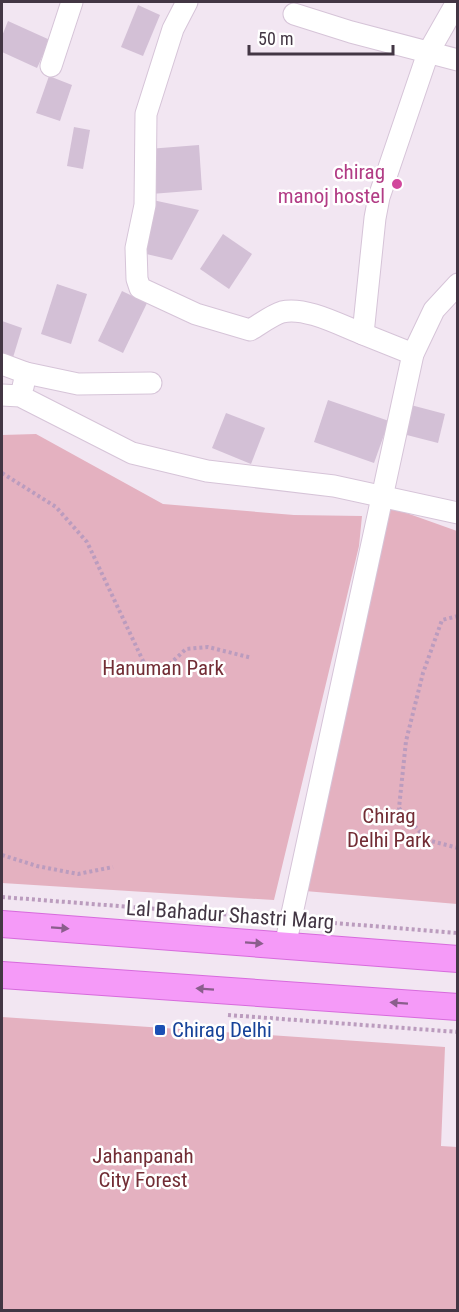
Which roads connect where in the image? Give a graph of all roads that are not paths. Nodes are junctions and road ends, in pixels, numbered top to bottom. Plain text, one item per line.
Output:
1 (72, 2) edge
2 (187, 2) edge
3 (457, 2) edge
4 (294, 14) dead end
5 (428, 53) junction
6 (458, 60) edge
7 (51, 66) dead end
8 (458, 284) edge
9 (363, 334) junction
10 (413, 354) junction
11 (2, 364) edge
12 (26, 374) junction
13 (151, 383) dead end
14 (11, 396) edge
15 (382, 495) junction
16 (458, 513) edge
17 (2, 924) edge
18 (285, 946) junction
19 (458, 959) edge
20 (2, 975) edge
21 (458, 1007) edge

1 - 7 street
2 - 9 street
3 - 5 street
4 - 5 street
5 - 6 street
5 - 9 street
8 - 10 street
9 - 10 street
10 - 15 street
11 - 12 street
12 - 13 street
12 - 14 street
14 - 15 street
15 - 16 street
15 - 18 street
17 -> 18 main road, Lal Bahadur Shastri Marg
18 - 19 main road, Lal Bahadur Shastri Marg
21 -> 20 main road

